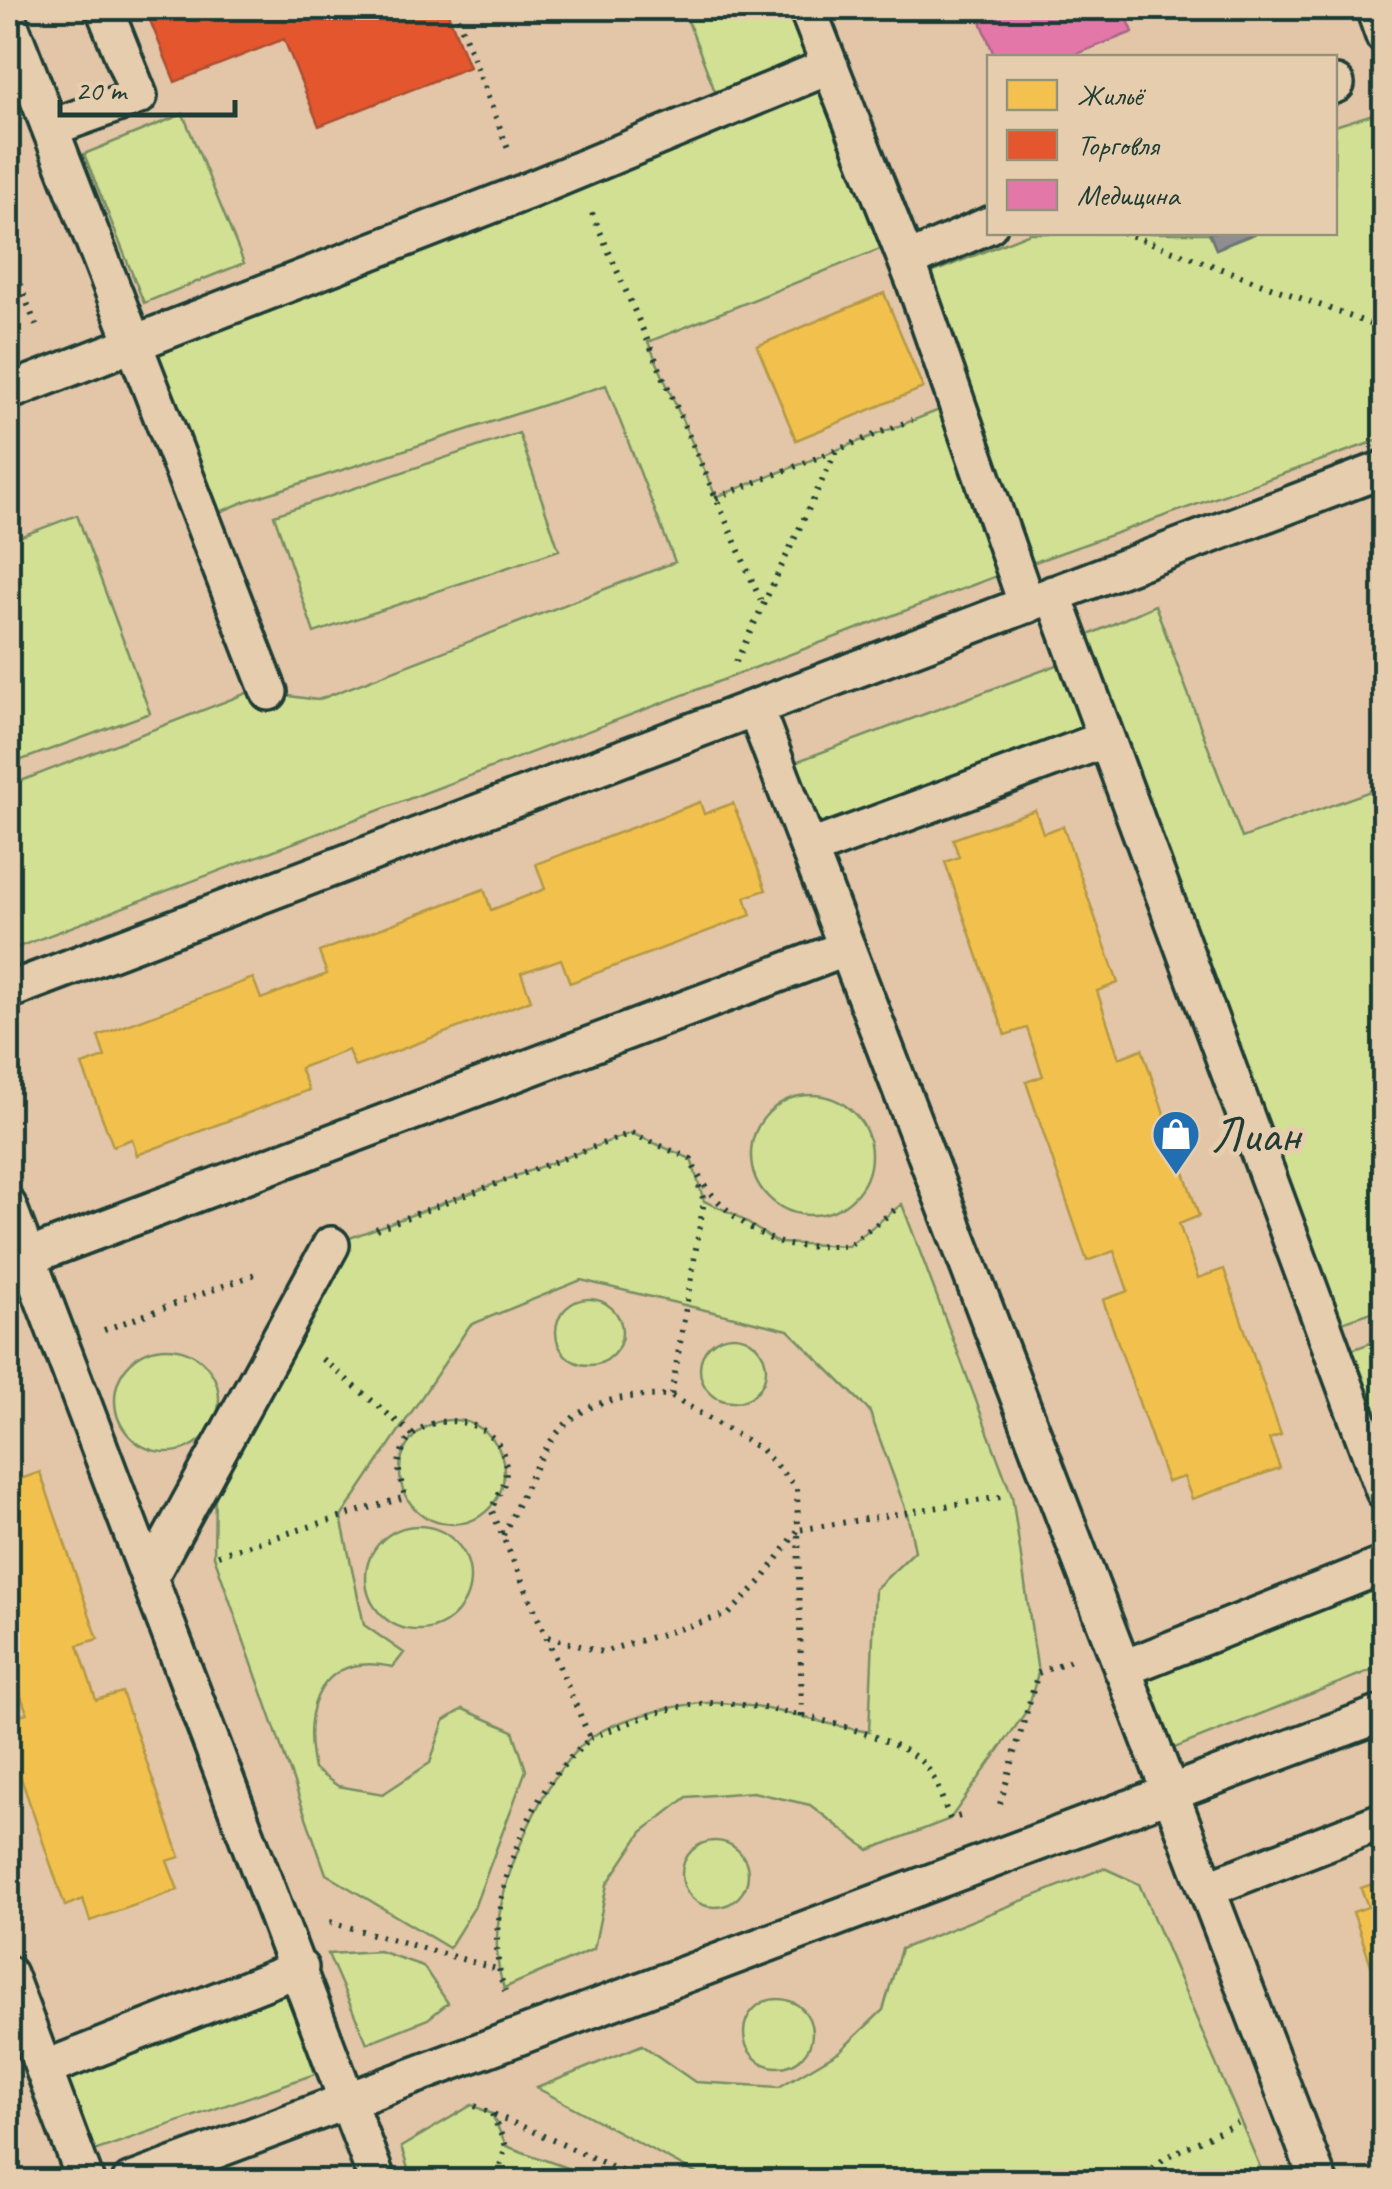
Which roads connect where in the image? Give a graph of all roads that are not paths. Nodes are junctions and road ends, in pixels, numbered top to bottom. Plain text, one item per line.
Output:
1 (104, 8) edge
2 (808, 8) edge
3 (1374, 8) edge
4 (8, 20) edge
5 (1384, 36) edge
6 (830, 66) junction
7 (50, 128) junction
8 (987, 227) edge
9 (907, 260) junction
10 (133, 342) junction
11 (8, 392) edge
12 (1384, 469) edge
13 (1040, 600) junction
14 (269, 692) dead end
15 (755, 708) junction
16 (1106, 739) junction
17 (809, 849) junction
18 (847, 948) junction
19 (8, 991) edge
20 (8, 1206) edge
21 (331, 1246) road end
22 (28, 1257) junction
23 (1384, 1490) edge
24 (1384, 1565) edge
25 (150, 1576) junction
26 (1118, 1657) junction
27 (1384, 1713) edge
28 (1170, 1793) junction
29 (1384, 1820) edge
30 (1207, 1889) junction
31 (300, 1968) junction
32 (8, 1974) edge
33 (44, 2070) junction
34 (347, 2100) junction
35 (86, 2182) edge
36 (130, 2182) edge
37 (378, 2182) edge
38 (1319, 2182) edge

1 - 7 lane
2 - 6 lane
3 - 5 lane
4 - 7 lane
6 - 9 lane
6 - 10 lane
7 - 10 lane
8 - 9 lane
9 - 13 lane
10 - 11 lane
10 - 14 lane
12 - 13 lane
13 - 15 lane
13 - 16 lane
15 - 17 lane
15 - 19 lane
16 - 17 lane
16 - 23 lane
17 - 18 lane
18 - 22 lane
18 - 26 lane
20 - 22 lane
21 - 25 lane
22 - 25 lane
24 - 26 lane
25 - 31 lane
26 - 28 lane
27 - 28 lane
28 - 30 lane
28 - 34 lane
29 - 30 lane
30 - 38 lane
31 - 33 lane
31 - 34 lane
32 - 33 lane
33 - 35 lane
34 - 36 lane
34 - 37 lane

